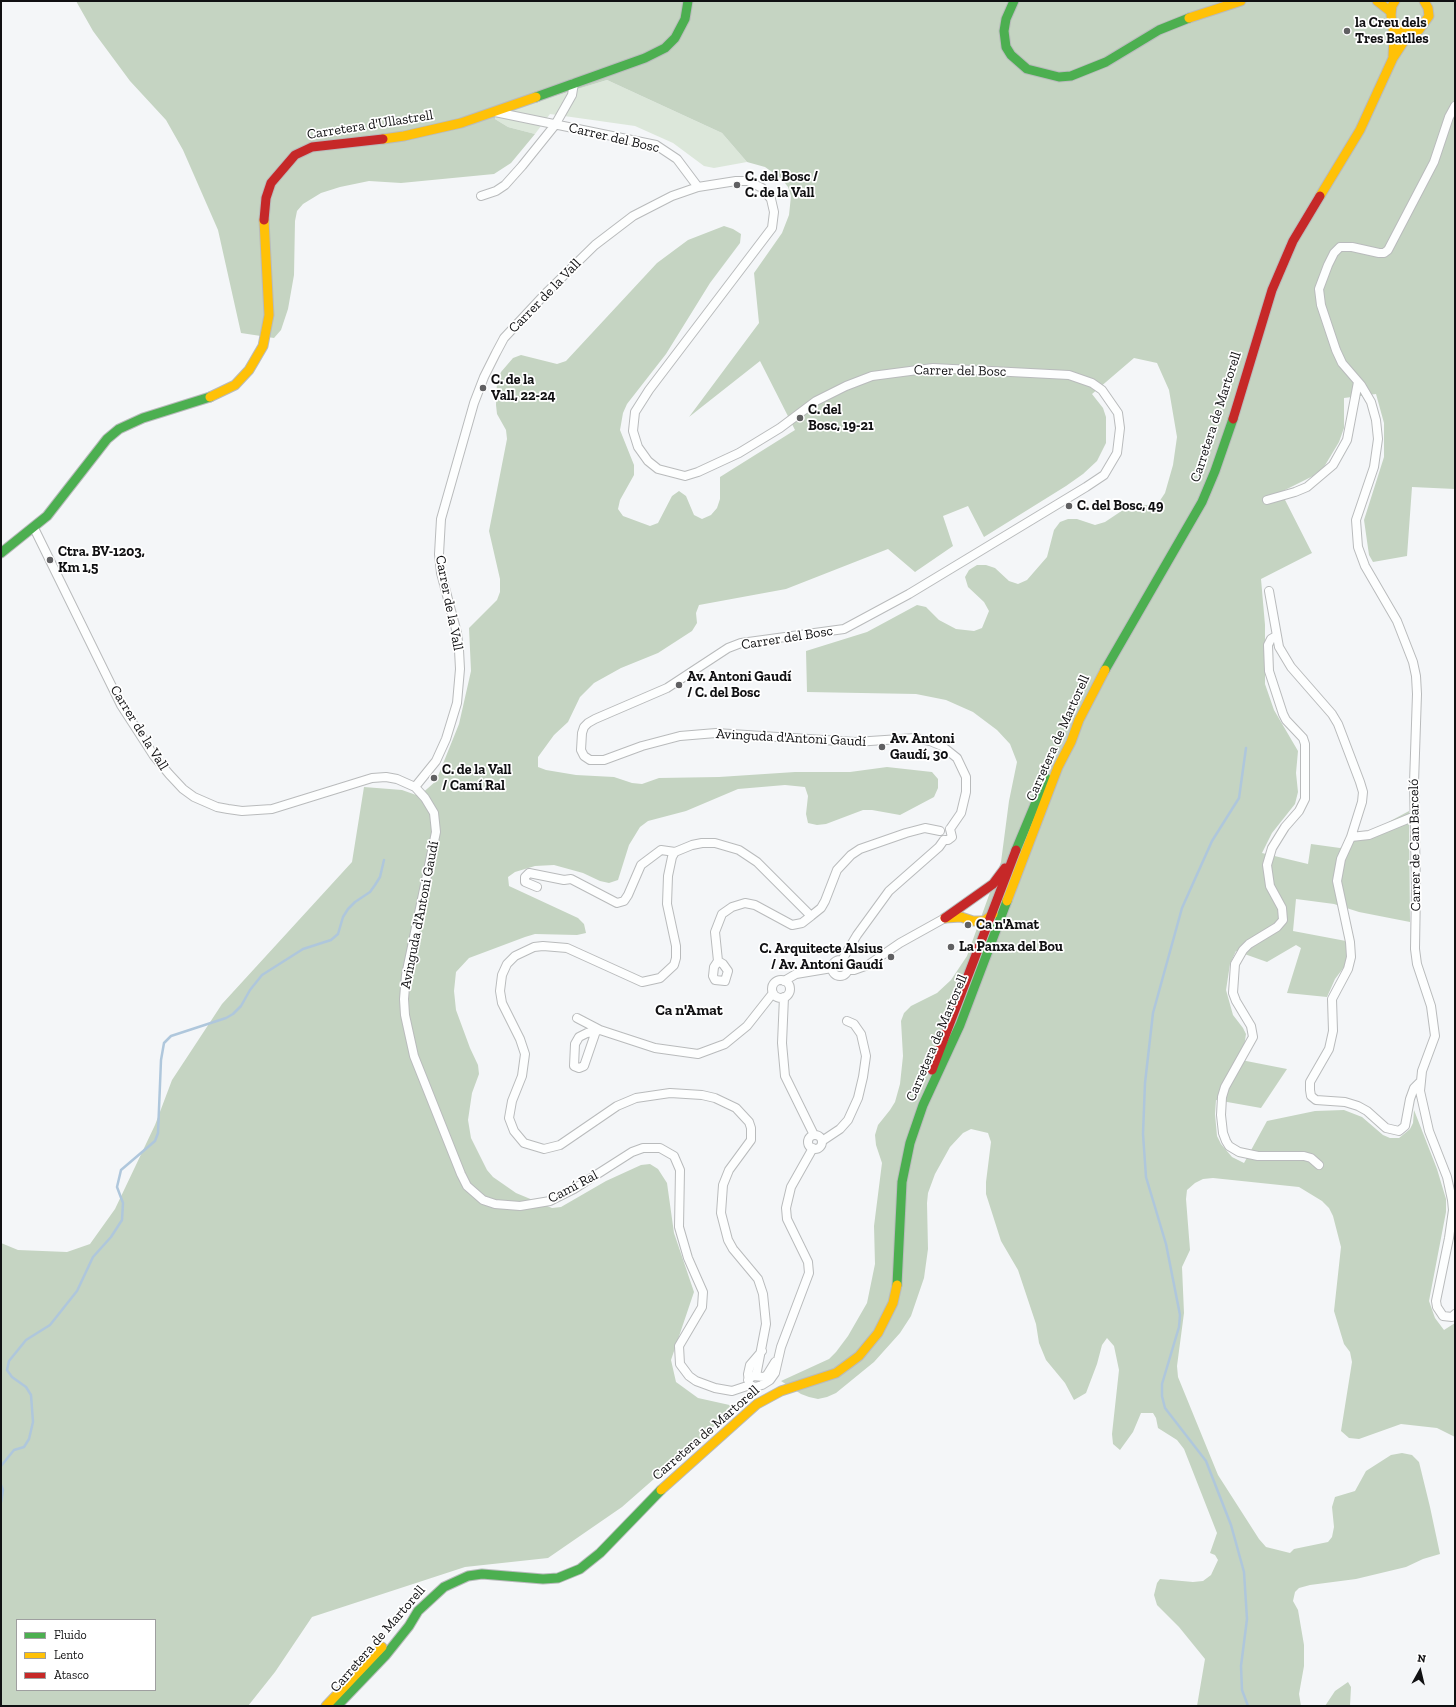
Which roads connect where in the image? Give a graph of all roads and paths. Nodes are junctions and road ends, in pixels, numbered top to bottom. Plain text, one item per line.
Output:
1 (688, 1) edge
2 (1014, 1) edge
3 (1242, 1) edge
4 (1377, 1) edge
5 (1395, 1) edge
6 (1424, 1) edge
7 (1435, 1) edge
8 (1391, 12) junction
9 (1429, 12) junction
10 (1393, 23) junction
11 (1410, 32) junction
12 (1393, 58) junction
13 (574, 83) junction
14 (1455, 106) edge
15 (494, 112) junction
16 (556, 125) junction
17 (698, 187) junction
18 (481, 196) dead end
19 (1358, 382) junction
20 (1267, 500) dead end
21 (34, 528) junction
22 (1, 553) edge
23 (1269, 591) dead end
24 (1276, 636) junction
25 (1079, 720) junction
26 (595, 761) joint
27 (415, 787) junction
28 (1415, 816) junction
29 (950, 829) junction
30 (940, 831) junction
31 (1351, 836) junction
32 (944, 840) junction
33 (675, 852) junction
34 (1013, 858) junction
35 (537, 887) dead end
36 (1010, 893) junction
37 (971, 899) junction
38 (992, 915) junction
39 (811, 916) junction
40 (946, 918) junction
41 (971, 920) junction
42 (991, 942) junction
43 (842, 960) junction
44 (718, 961) dead end
45 (971, 964) junction
46 (832, 968) junction
47 (848, 970) junction
48 (784, 981) junction
49 (772, 992) junction
50 (784, 997) junction
51 (576, 1018) dead end
52 (847, 1021) dead end
53 (1420, 1082) junction
54 (923, 1105) junction
55 (814, 1135) junction
56 (447, 1138) joint
57 (822, 1141) junction
58 (813, 1148) junction
59 (1320, 1164) dead end
60 (1455, 1314) edge
61 (762, 1351) junction
62 (779, 1357) junction
63 (756, 1376) junction
64 (749, 1383) junction
65 (418, 1611) junction
66 (326, 1706) edge
67 (337, 1706) edge

1 - 13 main road, Carretera d'Ullastrell
2 - 3 main road
4 - 8 main road
5 - 8 main road
6 - 9 main road
7 - 9 main road, Carretera de Martorell
8 - 10 main road, Carretera de Martorell
9 - 11 main road, Carretera de Martorell
10 - 11 main road
10 - 12 main road, Carretera de Martorell
11 - 12 main road, Carretera de Martorell
12 - 25 main road, Carretera de Martorell
13 - 15 main road, Carretera d'Ullastrell
13 - 16 street
14 - 19 street, Carrer de Can Barceló
15 - 16 street, Carrer del Bosc
15 - 21 main road, Carretera d'Ullastrell
16 - 17 street, Carrer del Bosc
16 - 18 street
17 - 26 street, Carrer del Bosc
17 - 27 street, Carrer de la Vall
19 - 20 street
19 - 28 street, Carrer de Can Barceló
21 - 22 main road, Carretera d'Ullastrell
21 - 27 street, Carrer de la Vall
23 - 24 street
24 - 31 street
24 - 59 street
25 - 34 main road
25 - 36 main road, Carretera de Martorell
26 - 29 street, Avinguda d'Antoni Gaudí
27 - 56 street, Avinguda d'Antoni Gaudí
28 - 31 street
28 - 53 street, Carrer de Can Barceló
29 - 30 street
29 - 32 street
30 - 32 street
30 - 39 street
31 - 53 street
32 - 43 street
33 - 35 street
33 - 39 street
33 - 61 street
34 - 37 main road
34 - 38 main road
36 - 38 main road
36 - 42 main road, Carretera de Martorell
37 - 38 main road
37 - 40 main road
37 - 41 main road
38 - 41 main road
38 - 42 main road
38 - 45 main road
39 - 44 street
40 - 41 main road
40 - 47 street
41 - 45 main road
42 - 54 main road, Carretera de Martorell
43 - 46 street
43 - 47 street
45 - 54 main road
46 - 47 street
46 - 48 street
48 - 49 street
48 - 50 street
49 - 50 street
49 - 51 street
50 - 55 street
52 - 57 street
53 - 60 street, Carrer de Can Barceló
54 - 65 main road, Carretera de Martorell
55 - 57 street
55 - 58 street
56 - 64 street, Camí Ral
57 - 58 street
58 - 62 street
61 - 63 street
61 - 64 street
62 - 63 street
62 - 64 street
63 - 64 street
65 - 66 main road
65 - 67 main road, Carretera de Martorell

